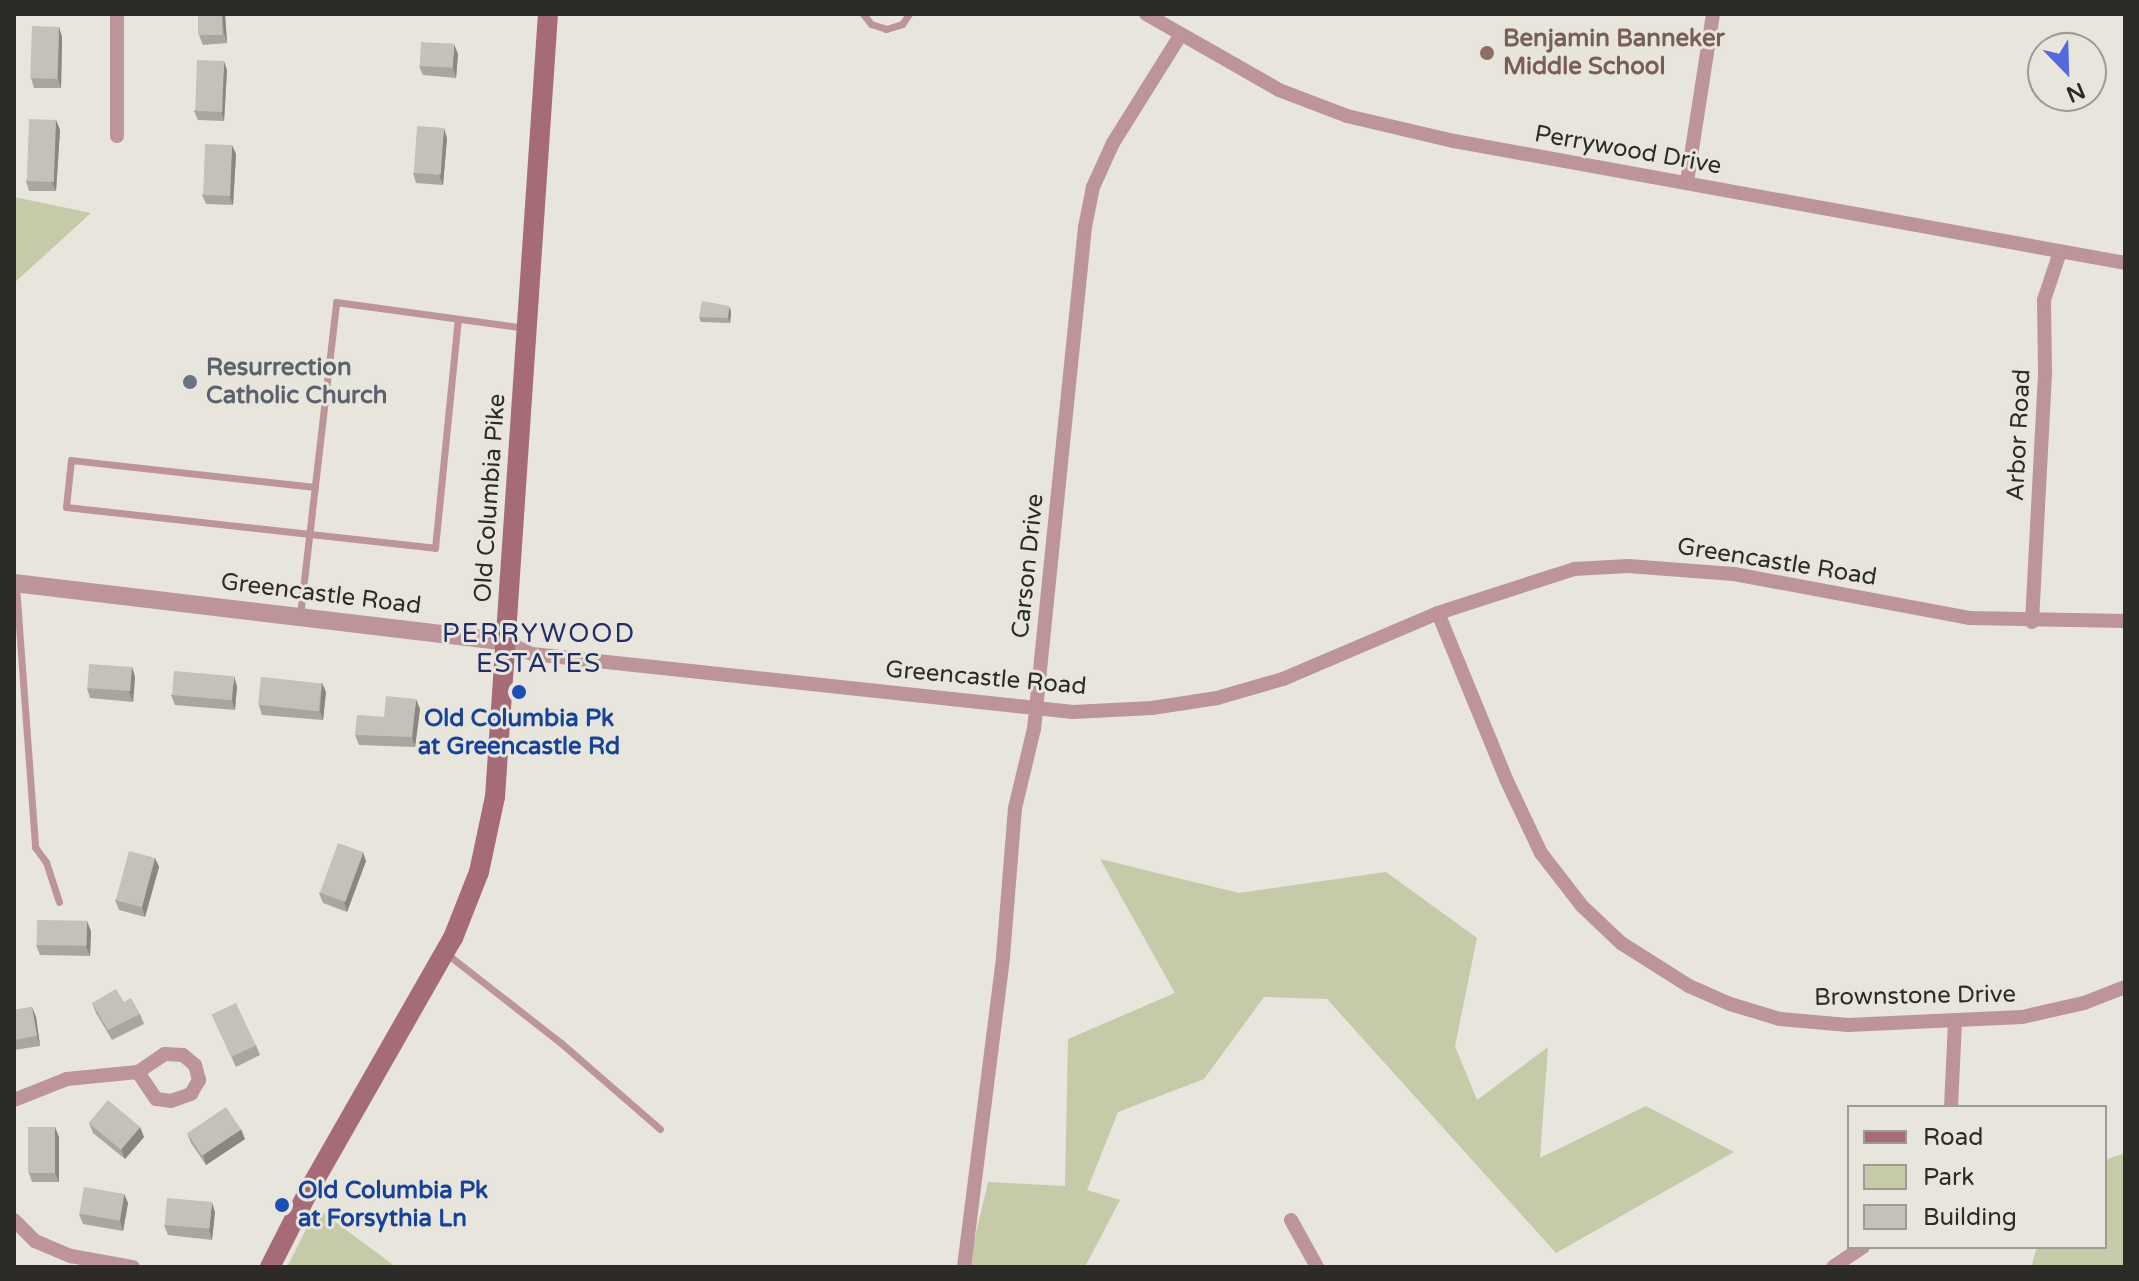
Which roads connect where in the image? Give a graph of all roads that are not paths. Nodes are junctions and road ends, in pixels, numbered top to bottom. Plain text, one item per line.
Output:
1 (117, 14) edge
2 (548, 14) edge
3 (863, 14) edge
4 (909, 14) edge
5 (1146, 14) edge
6 (1713, 14) edge
7 (1181, 34) junction
8 (117, 136) dead end
9 (1687, 182) junction
10 (2060, 252) junction
11 (2125, 263) edge
12 (458, 319) junction
13 (527, 329) junction
14 (315, 487) junction
15 (309, 533) junction
16 (15, 584) edge
17 (1438, 613) junction
18 (300, 615) junction
19 (2125, 621) edge
20 (2032, 622) junction
21 (506, 642) junction
22 (1035, 710) junction
23 (59, 902) dead end
24 (445, 953) junction
25 (2125, 987) edge
26 (1955, 1021) junction
27 (138, 1072) dead end
28 (14, 1100) edge
29 (1951, 1105) edge
30 (660, 1129) dead end
31 (14, 1220) edge
32 (1291, 1220) dead end
33 (1860, 1249) edge
34 (133, 1267) edge
35 (270, 1267) edge
36 (964, 1267) edge
37 (1317, 1267) edge
38 (1833, 1267) edge

1 - 8 street
2 - 13 main road, Old Columbia Pike
3 - 4 lane
5 - 7 street, Perrywood Drive
6 - 9 street
7 - 9 street, Perrywood Drive
7 - 22 street, Carson Drive
9 - 10 street, Perrywood Drive
10 - 11 street, Perrywood Drive
10 - 20 street, Arbor Road
12 - 13 lane
12 - 14 lane
12 - 15 lane
13 - 21 main road, Old Columbia Pike
14 - 15 lane
14 - 15 lane
15 - 18 lane
16 - 18 street, Greencastle Road
16 - 23 lane
17 - 20 street, Greencastle Road
17 - 22 street, Greencastle Road
17 - 26 street, Brownstone Drive
18 - 21 street, Greencastle Road
19 - 20 street, Greencastle Road
21 - 22 street, Greencastle Road
21 - 24 main road, Old Columbia Pike
22 - 36 street, Carson Drive
24 - 30 lane
24 - 35 main road, Old Columbia Pike
25 - 26 street, Brownstone Drive
26 - 29 street
27 - 28 street
31 - 34 street
32 - 37 street
33 - 38 street

